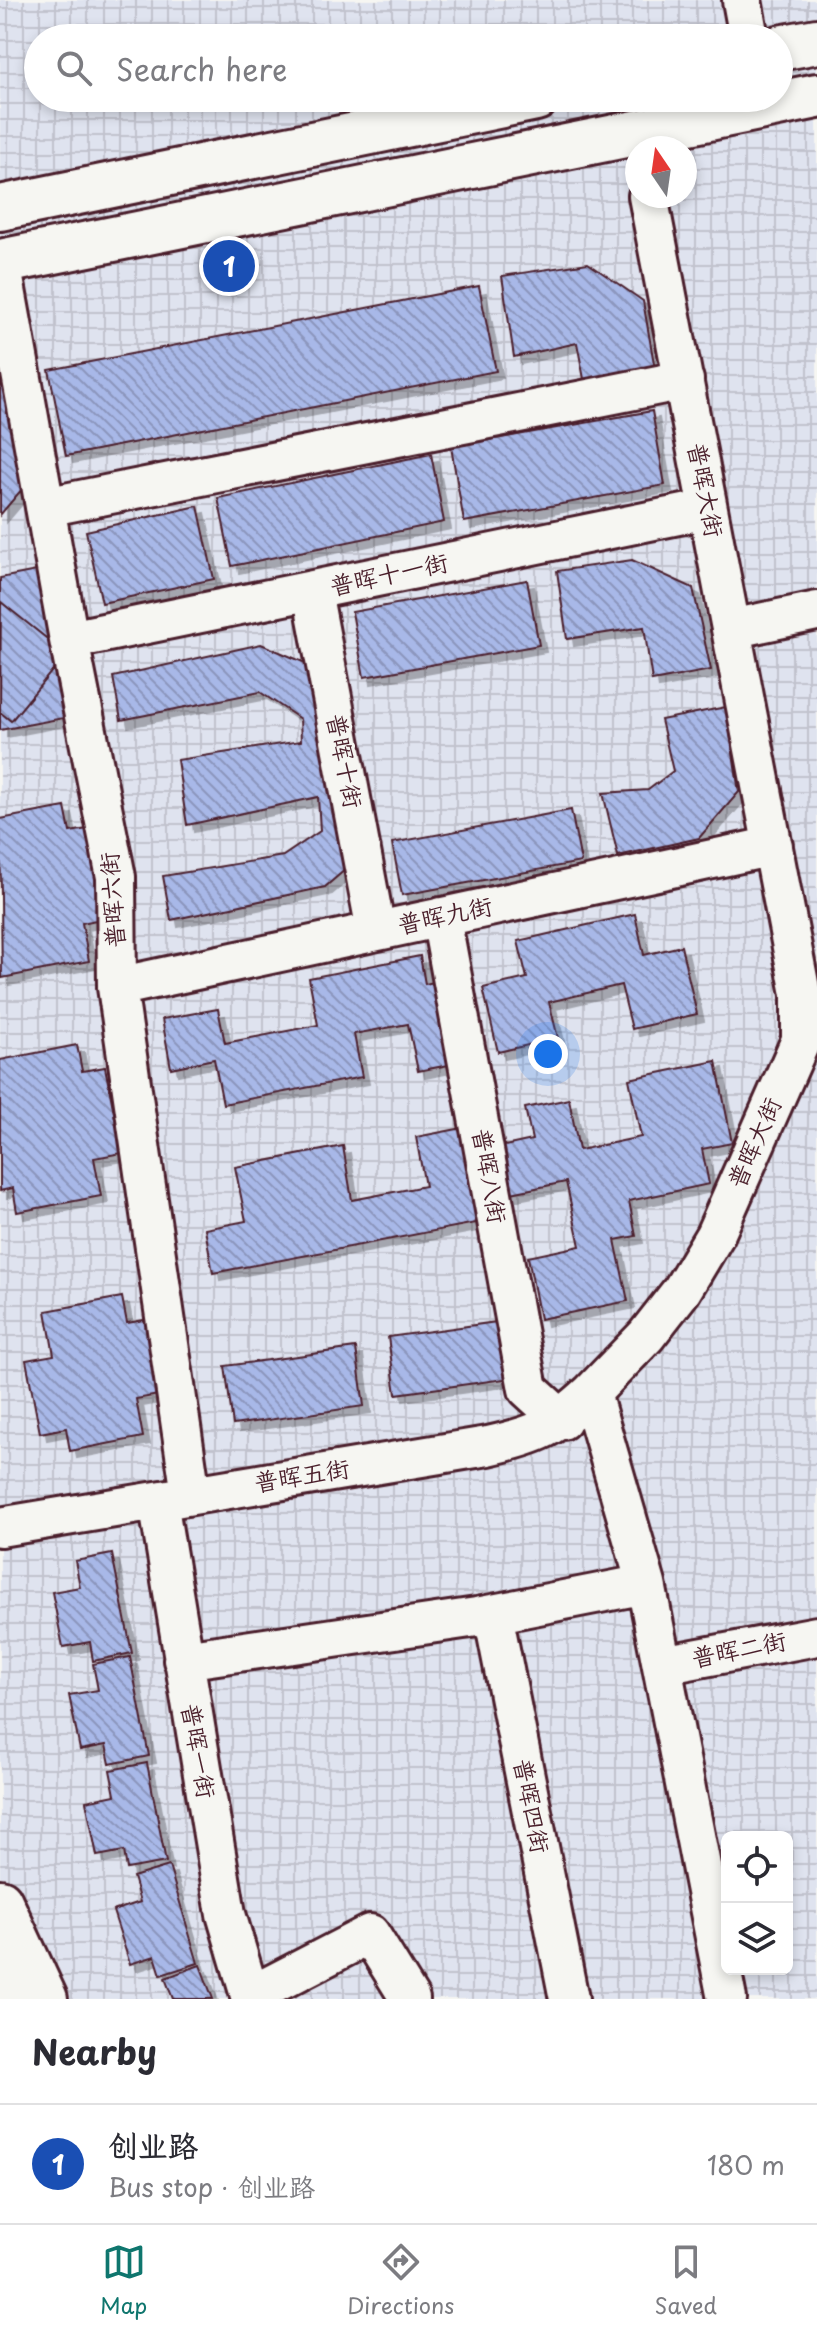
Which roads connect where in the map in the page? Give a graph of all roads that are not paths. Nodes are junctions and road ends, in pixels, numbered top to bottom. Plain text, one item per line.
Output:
1 (742, 0) edge
2 (746, 24) edge
3 (817, 41) edge
4 (793, 45) edge
5 (817, 96) edge
6 (793, 102) edge
7 (468, 112) edge
8 (753, 112) edge
9 (658, 136) edge
10 (625, 143) edge
11 (0, 208) edge
12 (650, 208) edge
13 (1, 262) edge
14 (684, 380) junction
15 (45, 507) junction
16 (708, 509) junction
17 (312, 591) junction
18 (817, 611) edge
19 (731, 629) junction
20 (69, 640) junction
21 (773, 846) junction
22 (441, 917) junction
23 (376, 931) junction
24 (117, 987) junction
25 (809, 1038) edge
26 (591, 1393) junction
27 (562, 1420) junction
28 (174, 1498) junction
29 (0, 1527) edge
30 (646, 1584) junction
31 (493, 1614) junction
32 (817, 1636) edge
33 (183, 1660) junction
34 (662, 1665) junction
35 (0, 1902) edge
36 (0, 1972) edge
37 (251, 1997) edge
38 (5, 1999) edge
39 (45, 1999) edge
40 (410, 1999) edge
41 (569, 1999) edge
42 (727, 1999) edge

1 - 2 street
3 - 4 main road
5 - 6 main road
7 - 11 main road
8 - 9 main road
10 - 13 main road
12 - 14 street, 普晖大街
13 - 15 street, 普晖六街
14 - 15 street
14 - 16 street, 普晖大街
15 - 20 street, 普晖六街
16 - 17 street, 普晖十一街
16 - 19 street, 普晖大街
17 - 20 street, 普晖十一街
17 - 23 street, 普晖十街
18 - 19 street
19 - 21 street, 普晖大街
20 - 24 street, 普晖六街
21 - 22 street, 普晖九街
21 - 25 street, 普晖大街
22 - 23 street, 普晖九街
22 - 27 street, 普晖八街
23 - 24 street, 普晖九街
24 - 28 street, 普晖六街
25 - 26 street, 普晖大街
26 - 27 street, 普晖五街
26 - 30 street
27 - 28 street, 普晖五街
28 - 29 street, 普晖五街
28 - 33 street, 普晖一街
30 - 31 street
30 - 34 street
31 - 33 street
31 - 41 street, 普晖四街
32 - 34 street, 普晖二街
33 - 37 street, 普晖一街
34 - 42 street
35 - 39 main road
36 - 38 main road
37 - 40 street

